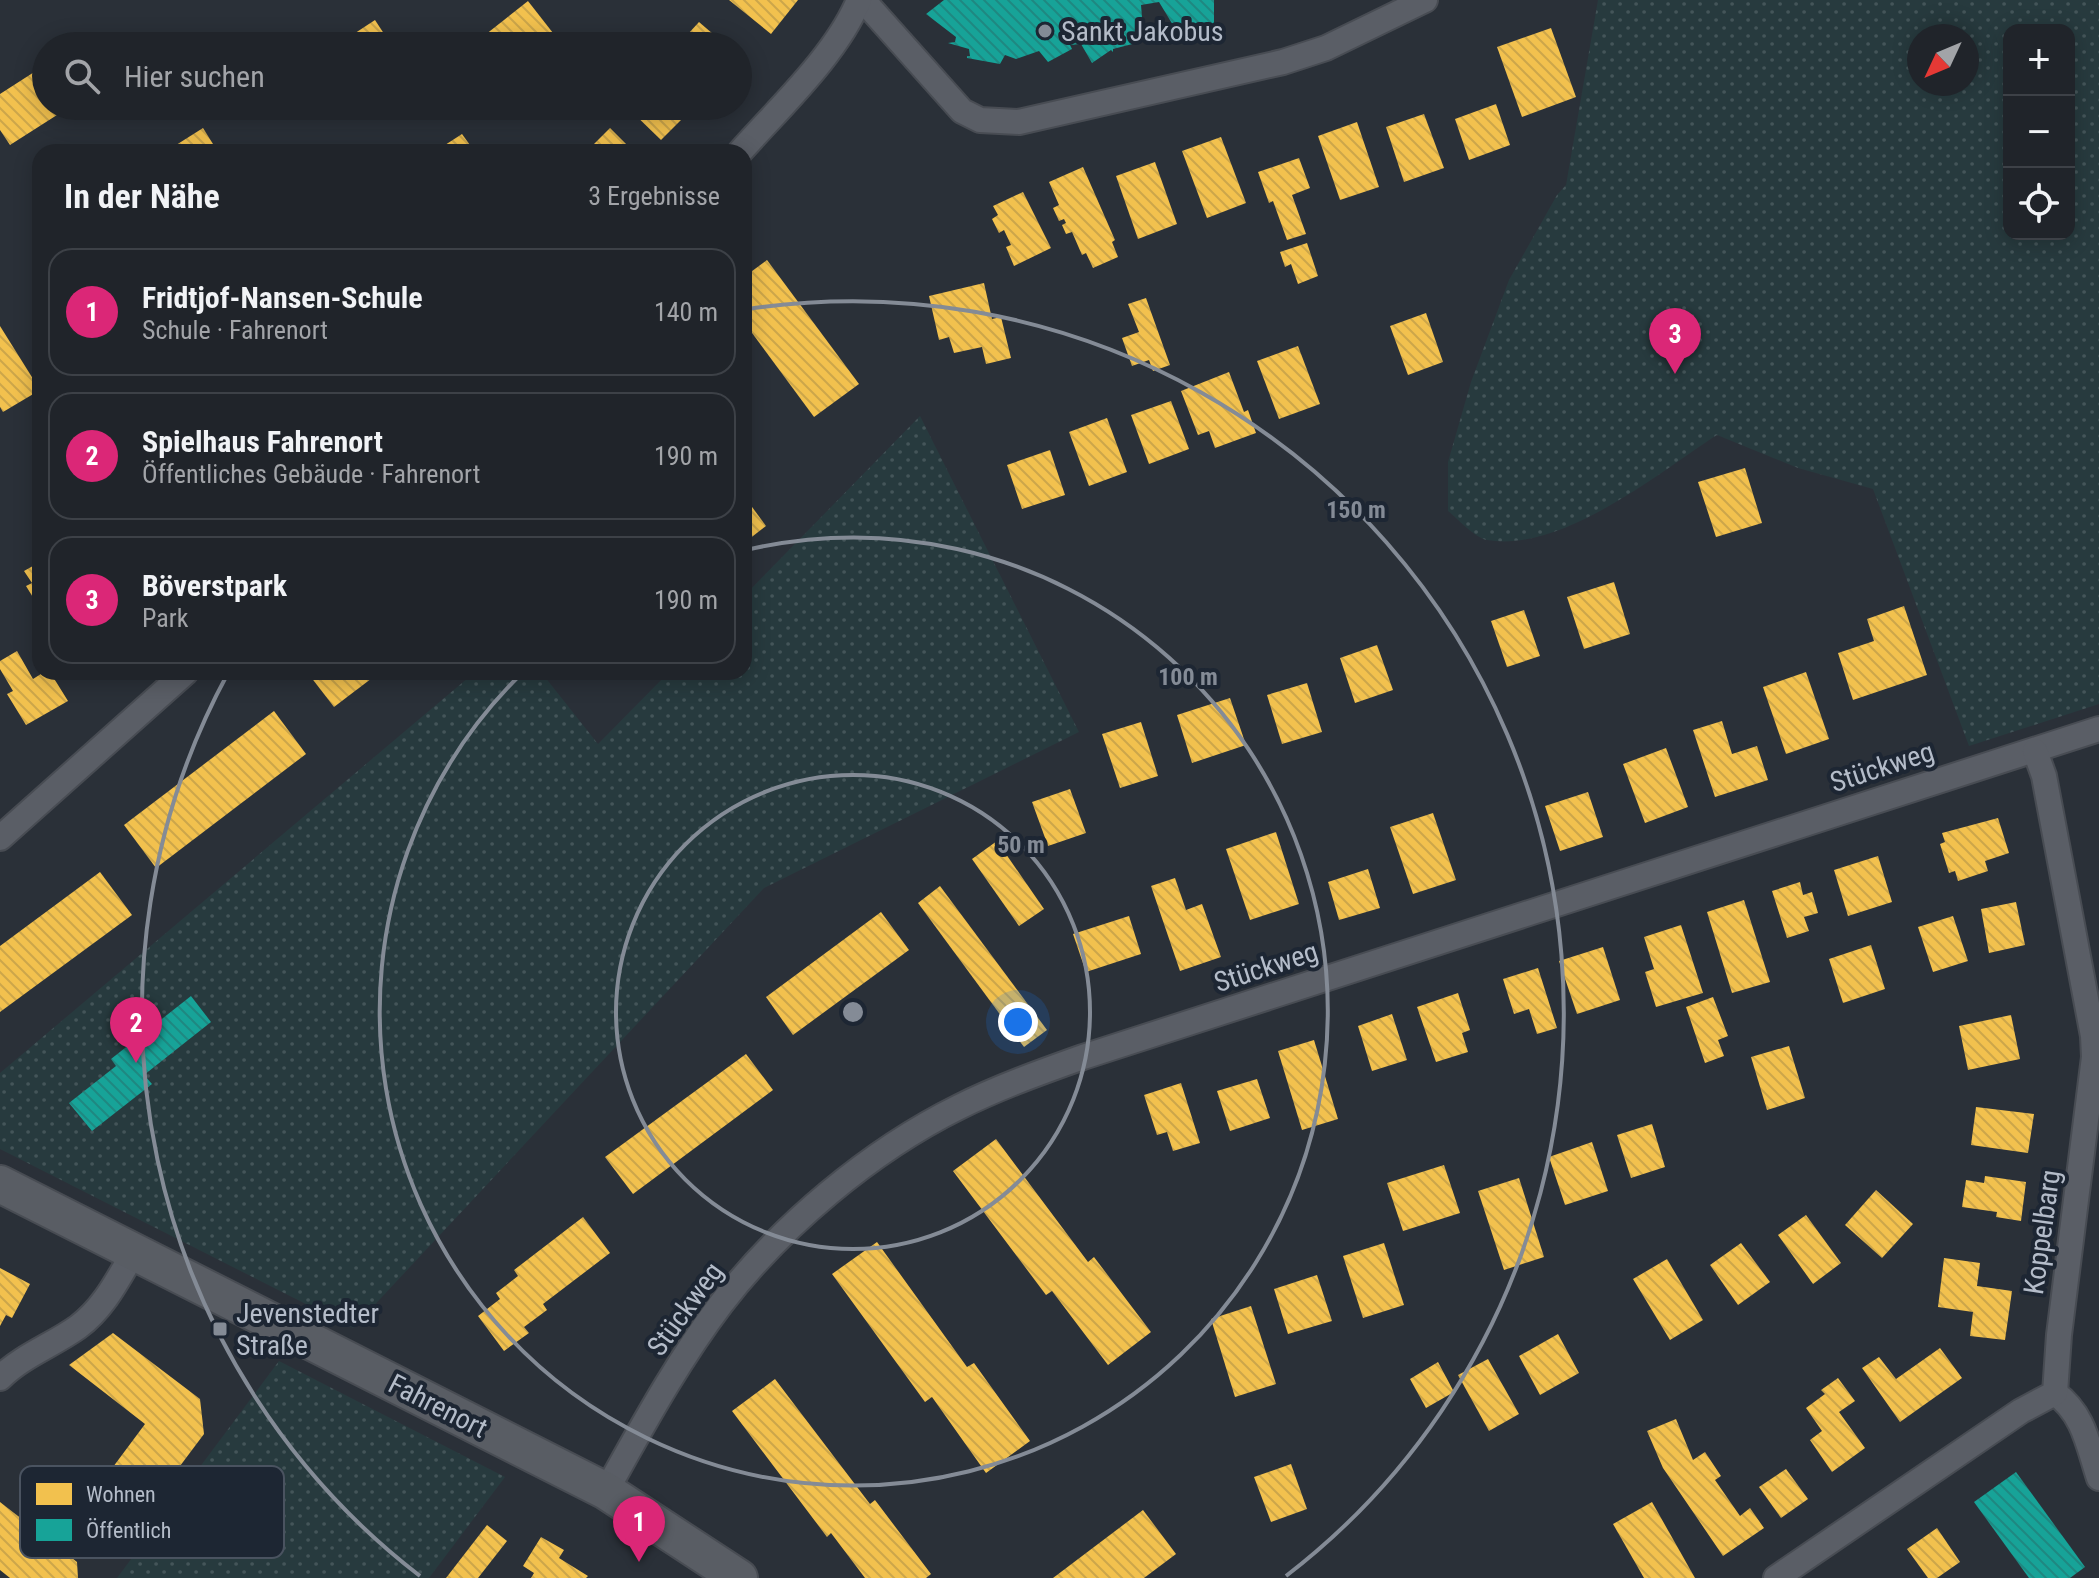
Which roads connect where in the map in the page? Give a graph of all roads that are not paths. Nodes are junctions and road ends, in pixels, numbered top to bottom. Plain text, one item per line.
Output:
1 (861, 0) edge
2 (1425, 0) edge
3 (747, 144) edge
4 (177, 680) edge
5 (2099, 729) edge
6 (2035, 751) junction
7 (0, 838) edge
8 (0, 1184) edge
9 (134, 1252) junction
10 (0, 1378) edge
11 (2055, 1393) junction
12 (2099, 1478) edge
13 (606, 1491) junction
14 (739, 1578) edge
15 (1776, 1578) edge

1 - 2 street
1 - 3 street
4 - 7 street
5 - 6 street, Stückweg
6 - 11 street, Koppelbarg
6 - 13 street, Stückweg
8 - 9 street, Fahrenort
9 - 10 street
9 - 13 street, Fahrenort
11 - 12 street
11 - 15 street
13 - 14 street, Fahrenort

